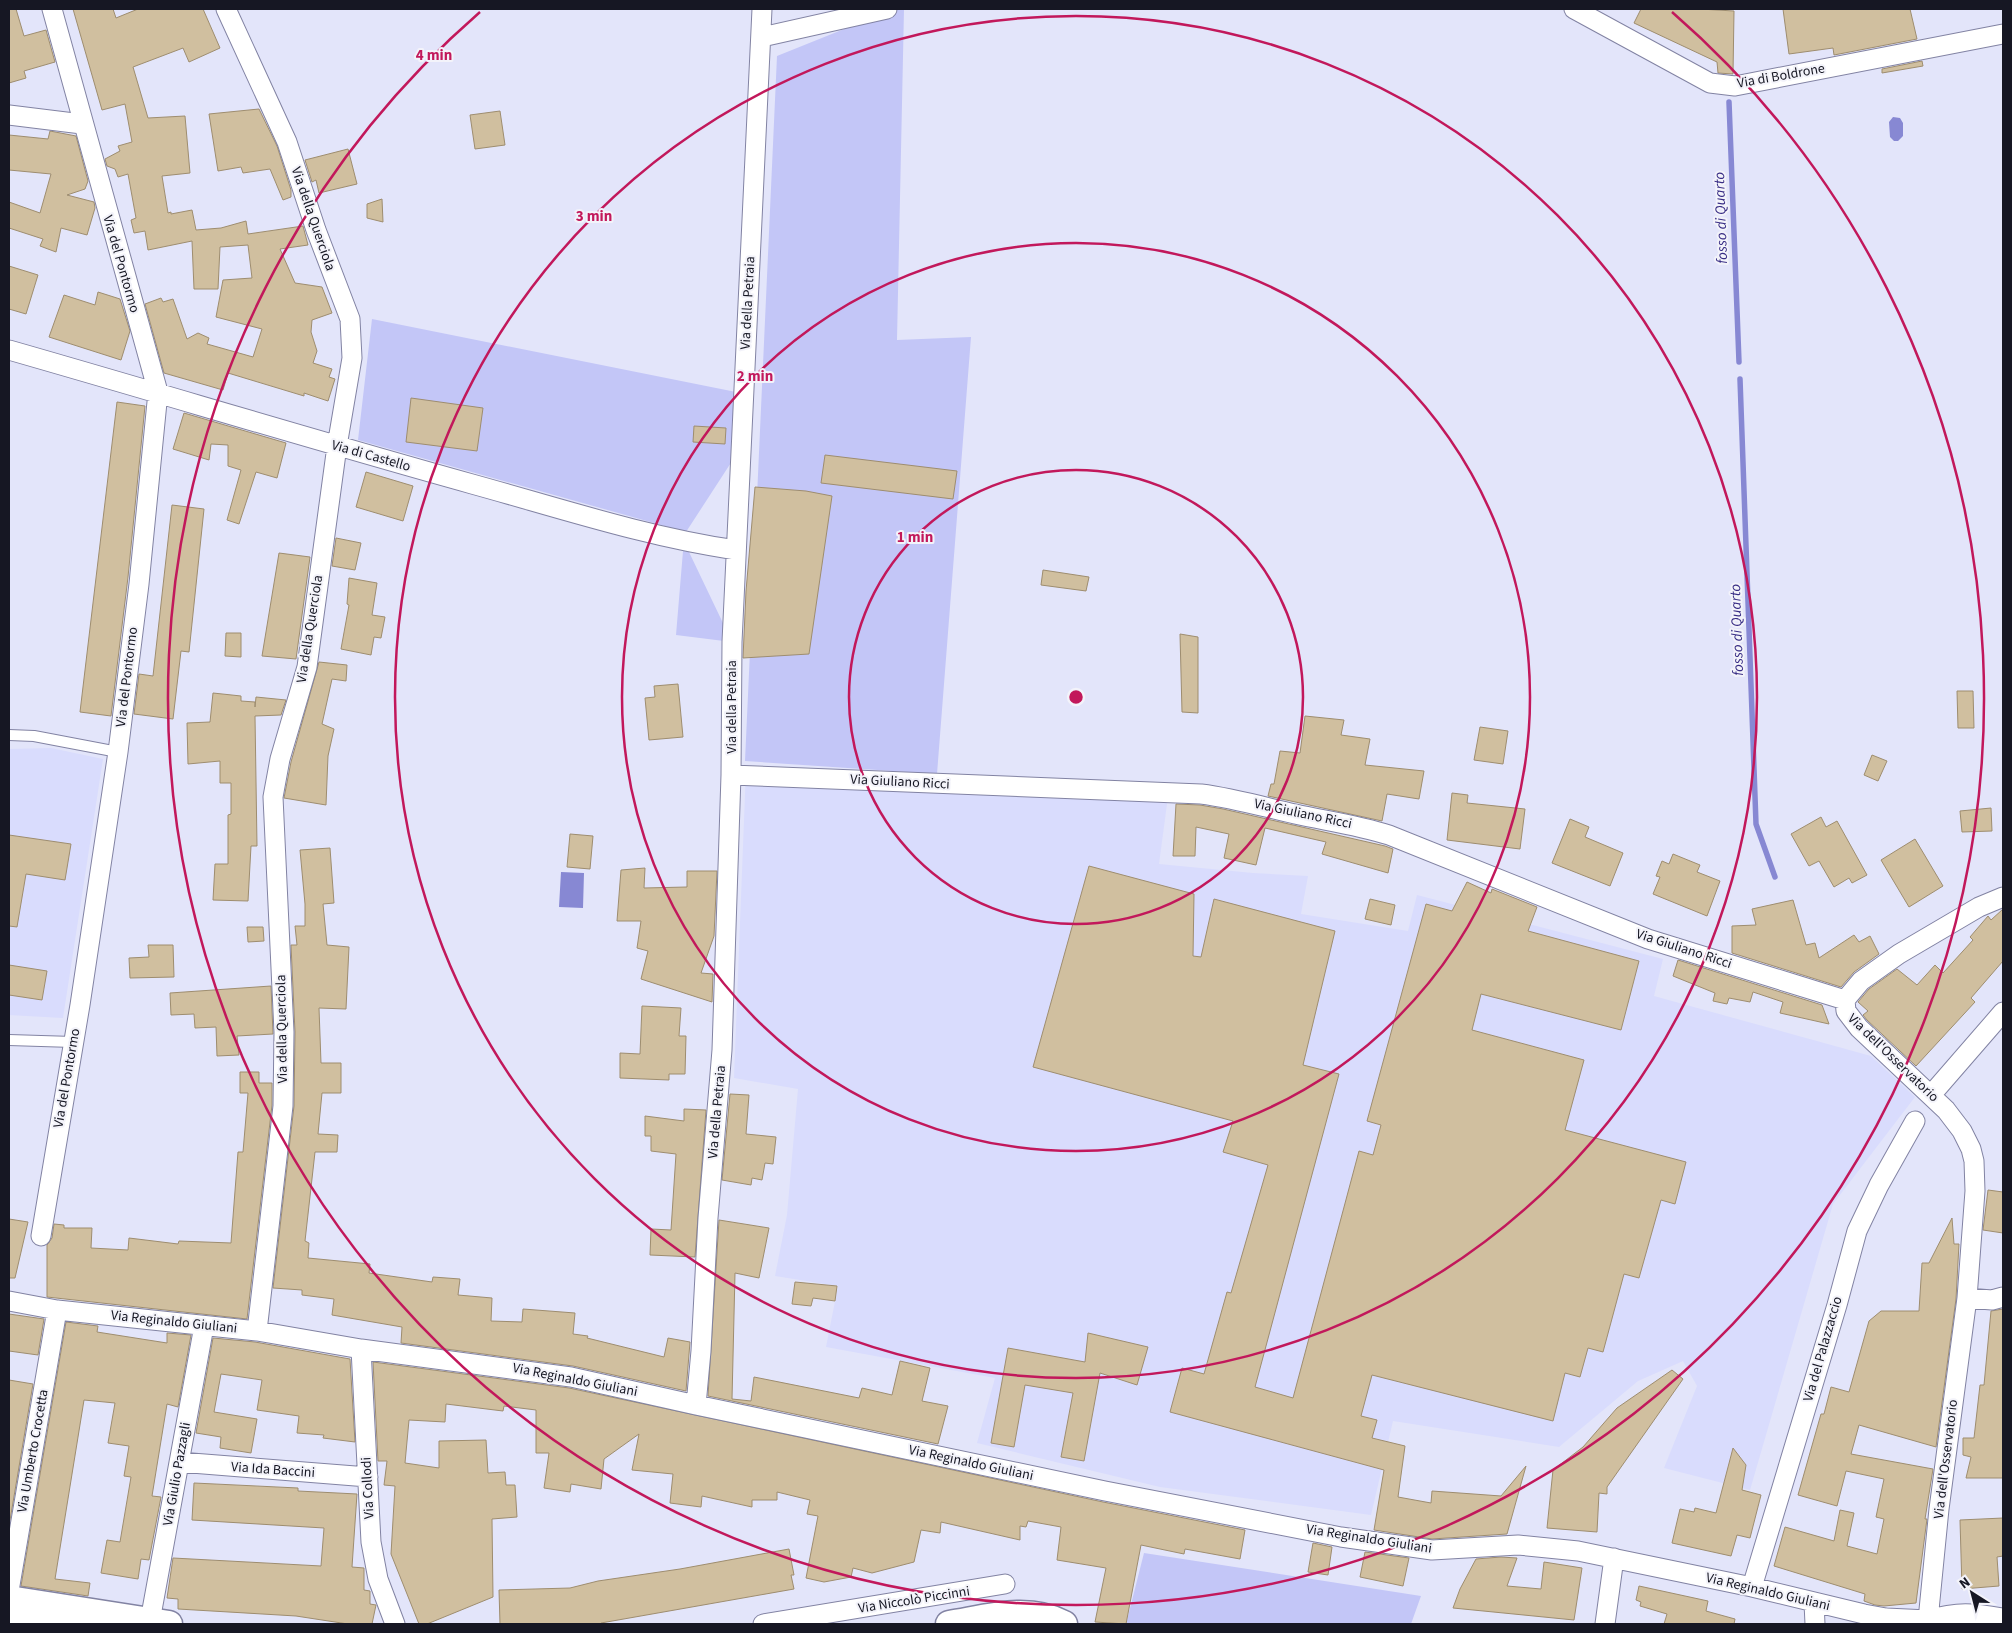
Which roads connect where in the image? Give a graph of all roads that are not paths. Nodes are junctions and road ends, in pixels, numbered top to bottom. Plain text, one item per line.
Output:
1 (52, 9) edge
2 (226, 9) edge
3 (762, 9) edge
4 (887, 9) edge
5 (1574, 9) edge
6 (2003, 34) edge
7 (762, 37) junction
8 (9, 115) edge
9 (82, 124) junction
10 (9, 350) edge
11 (158, 392) junction
12 (337, 446) junction
13 (736, 550) junction
14 (9, 735) edge
15 (118, 752) junction
16 (732, 775) junction
17 (2003, 897) edge
18 (1845, 1000) junction
19 (2003, 1012) edge
20 (9, 1040) edge
21 (73, 1042) junction
22 (1931, 1095) junction
23 (1915, 1121) dead end
24 (41, 1236) dead end
25 (2003, 1297) edge
26 (1967, 1298) junction
27 (9, 1301) edge
28 (57, 1310) junction
29 (204, 1326) junction
30 (257, 1330) junction
31 (361, 1349) junction
32 (696, 1405) junction
33 (179, 1462) junction
34 (368, 1477) junction
35 (1614, 1558) junction
36 (1005, 1584) dead end
37 (1752, 1587) junction
38 (9, 1591) edge
39 (9, 1599) edge
40 (1814, 1603) junction
41 (9, 1613) edge
42 (158, 1615) edge
43 (2003, 1618) edge
44 (1928, 1622) edge
45 (78, 1624) edge
46 (395, 1624) edge
47 (763, 1624) edge
48 (949, 1624) edge
49 (1064, 1624) edge
50 (1604, 1624) edge
51 (1815, 1624) edge

1 - 9 street, Via del Pontormo
2 - 12 street, Via della Querciola
3 - 7 street, Via della Petraia
4 - 7 street
5 - 6 street, Via di Boldrone
7 - 13 street, Via della Petraia
8 - 9 street
9 - 11 street, Via del Pontormo
10 - 11 street, Via di Castello
11 - 12 street, Via di Castello
11 - 15 street, Via del Pontormo
12 - 13 street, Via di Castello
12 - 30 street, Via della Querciola
13 - 16 street, Via della Petraia
14 - 15 lane
15 - 21 street, Via del Pontormo
16 - 18 street, Via Giuliano Ricci
16 - 32 street, Via della Petraia
17 - 18 street, Via dell'Osservatorio
18 - 22 street, Via dell'Osservatorio
19 - 22 street
20 - 21 lane
21 - 24 street, Via del Pontormo
22 - 26 street, Via dell'Osservatorio
23 - 37 street, Via del Palazzaccio
25 - 26 street
26 - 44 street, Via dell'Osservatorio
27 - 28 street, Via Reginaldo Giuliani
28 - 29 street, Via Reginaldo Giuliani
28 - 38 street, Via Umberto Crocetta
29 - 30 street, Via Reginaldo Giuliani
29 - 33 street, Via Giulio Pazzagli
30 - 31 street, Via Reginaldo Giuliani
31 - 32 street, Via Reginaldo Giuliani
31 - 34 street, Via Collodi
32 - 35 street, Via Reginaldo Giuliani
33 - 34 street, Via Ida Baccini
33 - 42 street, Via Giulio Pazzagli
34 - 46 street, Via Collodi
35 - 37 street, Via Reginaldo Giuliani
35 - 50 street
36 - 47 street, Via Niccolò Piccinni
37 - 40 street, Via Reginaldo Giuliani
39 - 42 main road
40 - 44 street, Via Reginaldo Giuliani
40 - 51 street
41 - 45 street
43 - 44 street, Via Reginaldo Giuliani
48 - 49 main road

